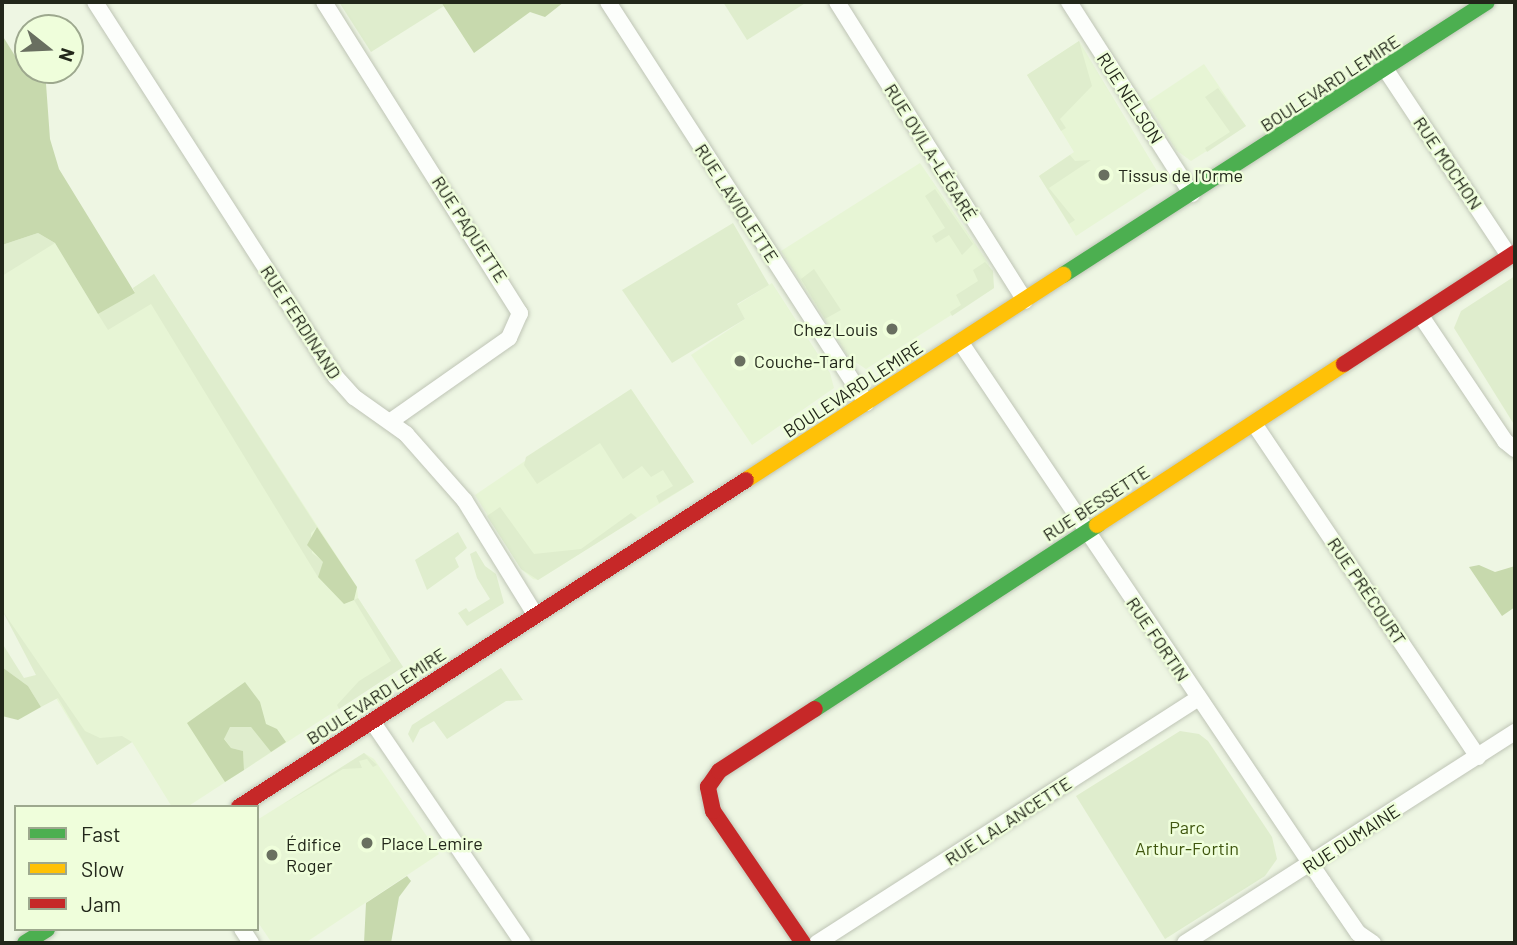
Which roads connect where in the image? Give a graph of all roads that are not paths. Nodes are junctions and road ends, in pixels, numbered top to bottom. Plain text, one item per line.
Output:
1 (96, 2) edge
2 (324, 2) edge
3 (608, 2) edge
4 (838, 2) edge
5 (1069, 2) edge
6 (1487, 2) edge
7 (1386, 70) junction
8 (1192, 194) junction
9 (1512, 255) edge
10 (1025, 301) junction
11 (1421, 316) junction
12 (961, 343) junction
13 (866, 403) junction
14 (391, 421) junction
15 (1255, 425) junction
16 (1515, 449) edge
17 (1087, 532) junction
18 (536, 615) junction
19 (1198, 698) junction
20 (372, 721) junction
21 (1515, 732) edge
22 (1478, 757) junction
23 (242, 805) edge
24 (1312, 865) junction
25 (44, 931) edge
26 (1359, 938) edge
27 (25, 943) edge
28 (523, 943) edge
29 (803, 943) edge
30 (817, 943) edge
31 (1185, 943) edge
32 (1373, 943) edge

1 - 14 street, RUE FERDINAND
2 - 14 street, RUE PAQUETTE
3 - 13 street, RUE LAVIOLETTE
4 - 10 street, RUE OVILA-LÉGARÉ
5 - 8 street, RUE NELSON
6 - 7 main road, BOULEVARD LEMIRE
7 - 8 main road, BOULEVARD LEMIRE
7 - 9 street, RUE MOCHON
8 - 10 main road, BOULEVARD LEMIRE
9 - 11 main road, RUE BESSETTE
10 - 12 main road, BOULEVARD LEMIRE
11 - 15 main road, RUE BESSETTE
11 - 16 street
12 - 13 main road, BOULEVARD LEMIRE
12 - 17 street, RUE FORTIN
13 - 18 main road, BOULEVARD LEMIRE
14 - 18 street, RUE FERDINAND
15 - 17 main road, RUE BESSETTE
15 - 22 street, RUE PRÉCOURT
17 - 19 street, RUE FORTIN
17 - 29 main road, RUE BESSETTE
18 - 20 main road, BOULEVARD LEMIRE
19 - 24 street, RUE FORTIN
19 - 30 street, RUE LALANCETTE
20 - 23 main road, BOULEVARD LEMIRE
20 - 28 street
21 - 22 street, RUE DUMAINE
22 - 24 street, RUE DUMAINE
24 - 26 street, RUE FORTIN
24 - 31 street, RUE DUMAINE
25 - 27 main road
26 - 32 street, RUE FORTIN

